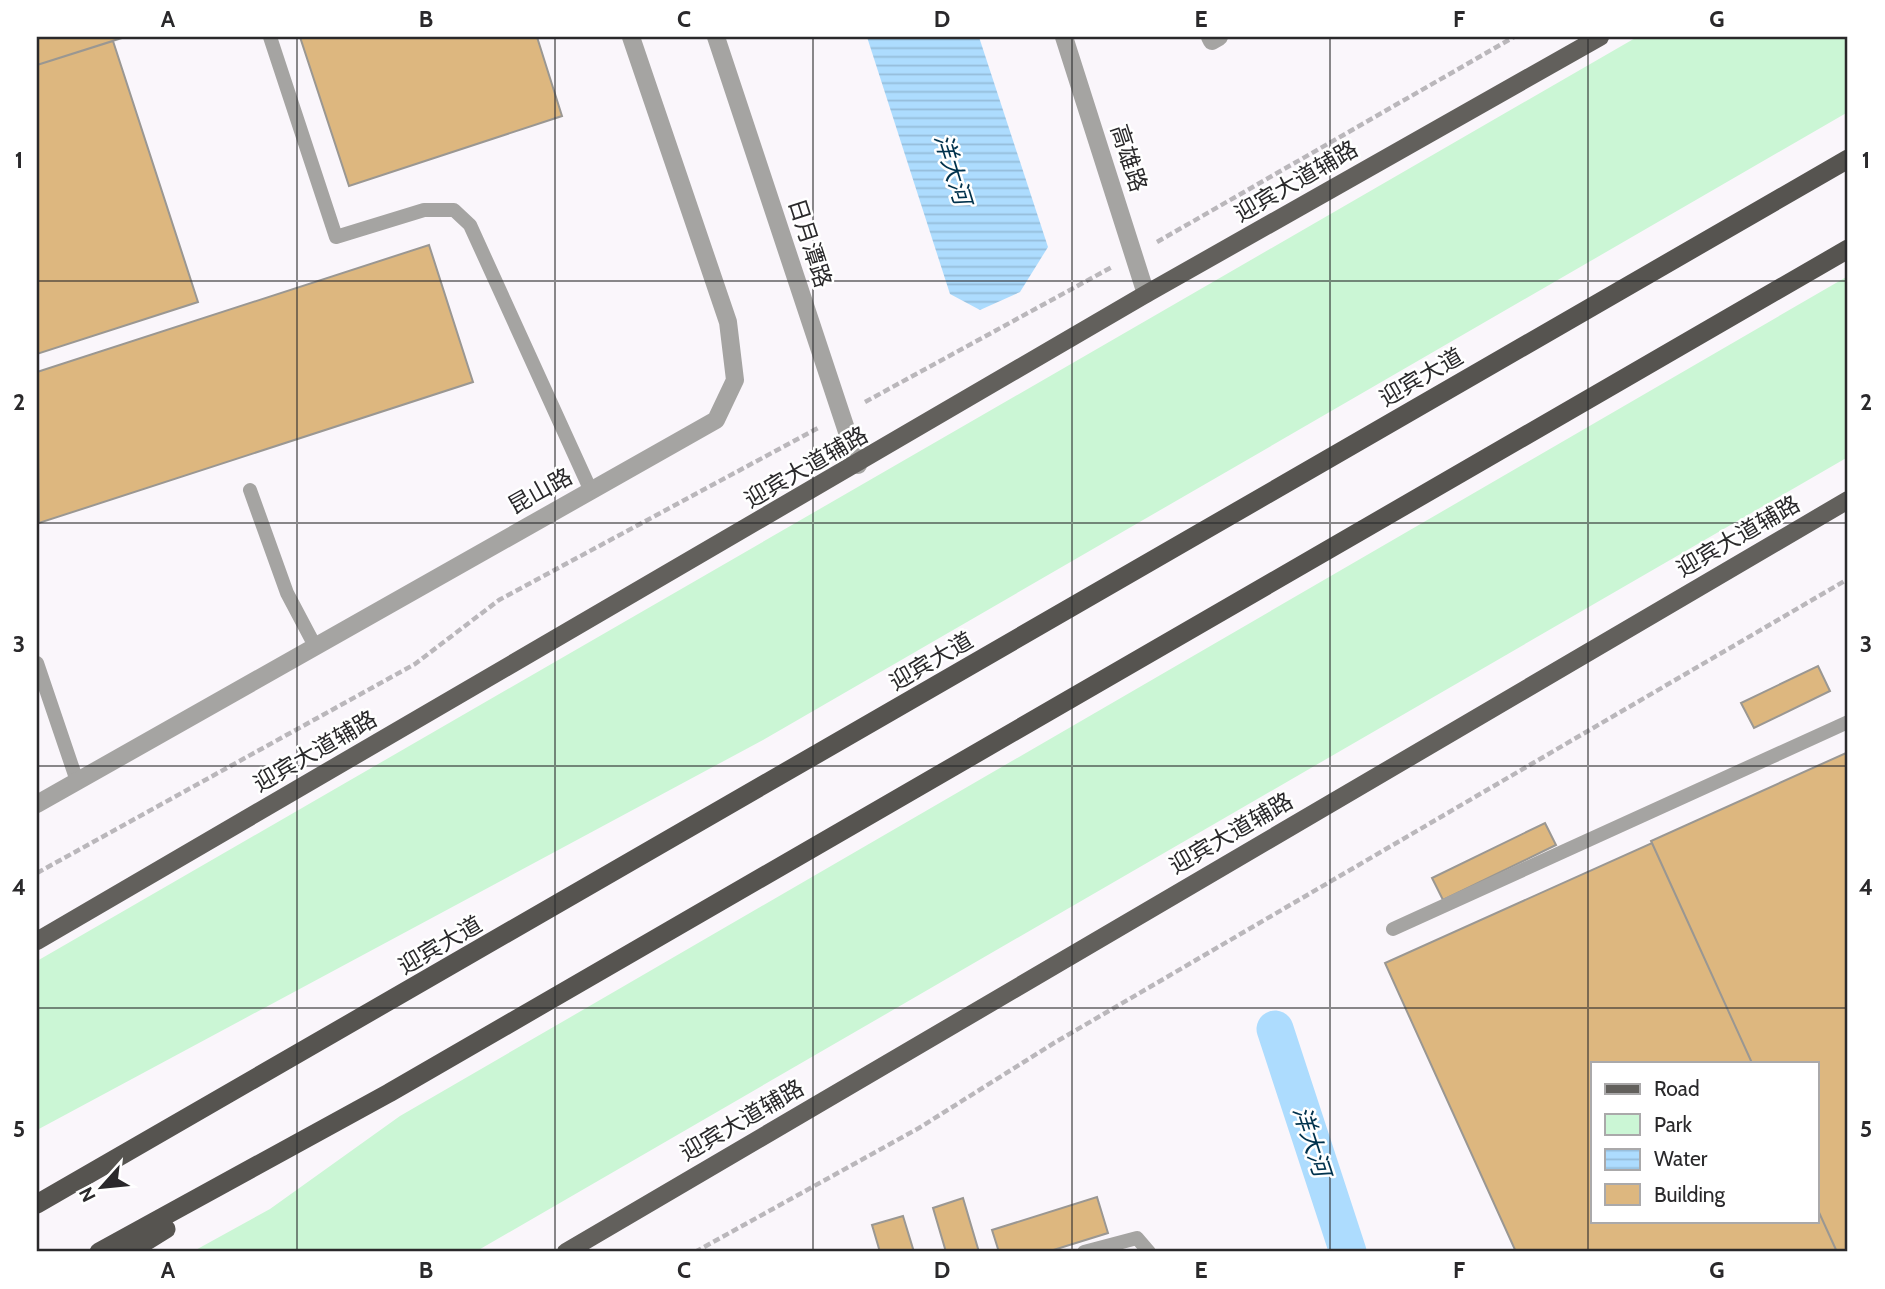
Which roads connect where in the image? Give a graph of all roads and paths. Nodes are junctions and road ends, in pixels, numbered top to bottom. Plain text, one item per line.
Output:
1 (271, 37) edge
2 (631, 37) edge
3 (716, 37) edge
4 (1064, 37) edge
5 (1514, 37) edge
6 (1600, 37) edge
7 (1848, 159) edge
8 (1848, 249) edge
9 (1134, 255) junction
10 (1146, 294) junction
11 (841, 415) junction
12 (858, 465) junction
13 (250, 490) dead end
14 (590, 491) junction
15 (1848, 500) edge
16 (1848, 579) edge
17 (316, 646) junction
18 (37, 663) edge
19 (1848, 722) edge
20 (77, 781) junction
21 (37, 804) edge
22 (37, 873) edge
23 (1393, 929) dead end
24 (37, 941) edge
25 (389, 1093) junction
26 (37, 1205) edge
27 (99, 1252) edge
28 (128, 1252) edge
29 (566, 1252) edge
30 (695, 1252) edge
31 (1084, 1252) edge
32 (1149, 1252) edge

1 - 14 lane
2 - 14 street, 昆山路
3 - 11 street, 日月潭路
4 - 9 street, 高雄路
5 - 9 path
6 - 10 main road, 迎宾大道辅路
7 - 26 highway, 迎宾大道
8 - 25 highway
9 - 10 street, 高雄路
9 - 11 path
10 - 12 main road, 迎宾大道辅路
11 - 12 street, 日月潭路
11 - 22 path
12 - 24 main road, 迎宾大道辅路
13 - 17 lane
14 - 17 street, 昆山路
15 - 29 main road, 迎宾大道辅路
16 - 30 path
17 - 20 street, 昆山路
18 - 20 lane
19 - 23 lane
20 - 21 street, 昆山路
25 - 27 highway
25 - 28 highway
31 - 32 lane

